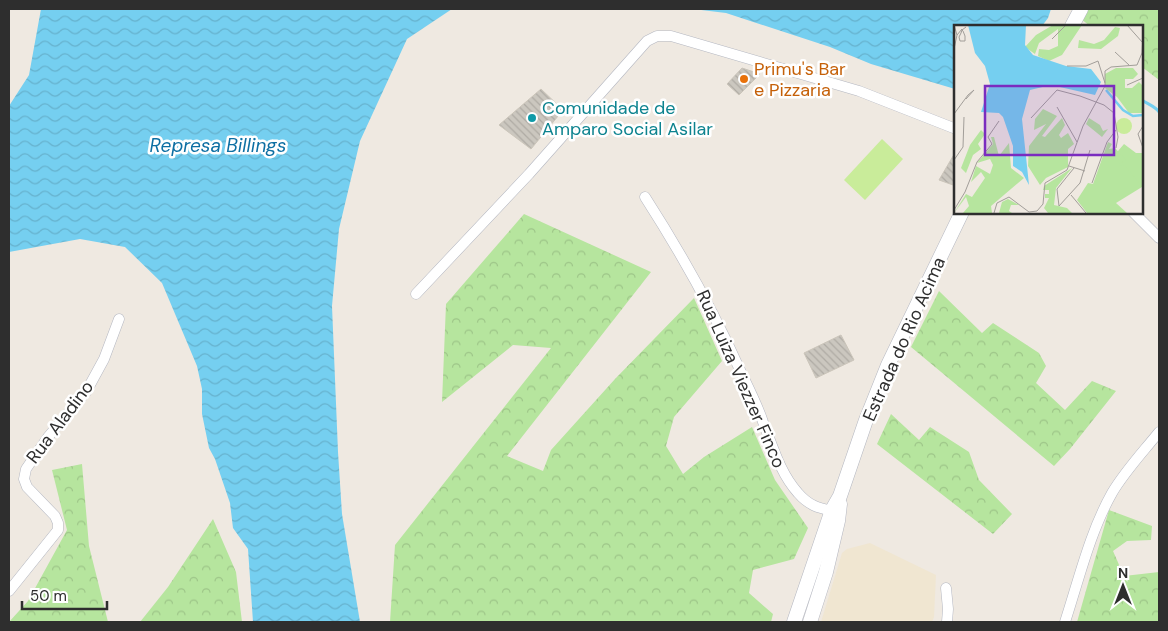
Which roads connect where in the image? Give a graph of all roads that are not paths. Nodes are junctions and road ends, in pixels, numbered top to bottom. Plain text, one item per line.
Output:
1 (1081, 9) edge
2 (1073, 25) edge
3 (954, 128) edge
4 (645, 197) dead end
5 (961, 214) edge
6 (1135, 214) edge
7 (1159, 238) edge
8 (416, 294) dead end
9 (119, 319) dead end
10 (1159, 432) edge
11 (836, 511) junction
12 (946, 588) dead end
13 (9, 591) edge
14 (794, 622) edge
15 (810, 622) edge
16 (947, 622) edge
17 (1065, 622) edge

1 - 2 main road
3 - 8 street
4 - 11 street, Rua Luiza Viezzer Finco
5 - 11 main road, Estrada do Rio Acima
6 - 7 street
9 - 13 street, Rua Aladino
10 - 17 street
11 - 14 main road, Estrada do Rio Acima
11 - 15 main road, Estrada do Rio Acima
12 - 16 street

